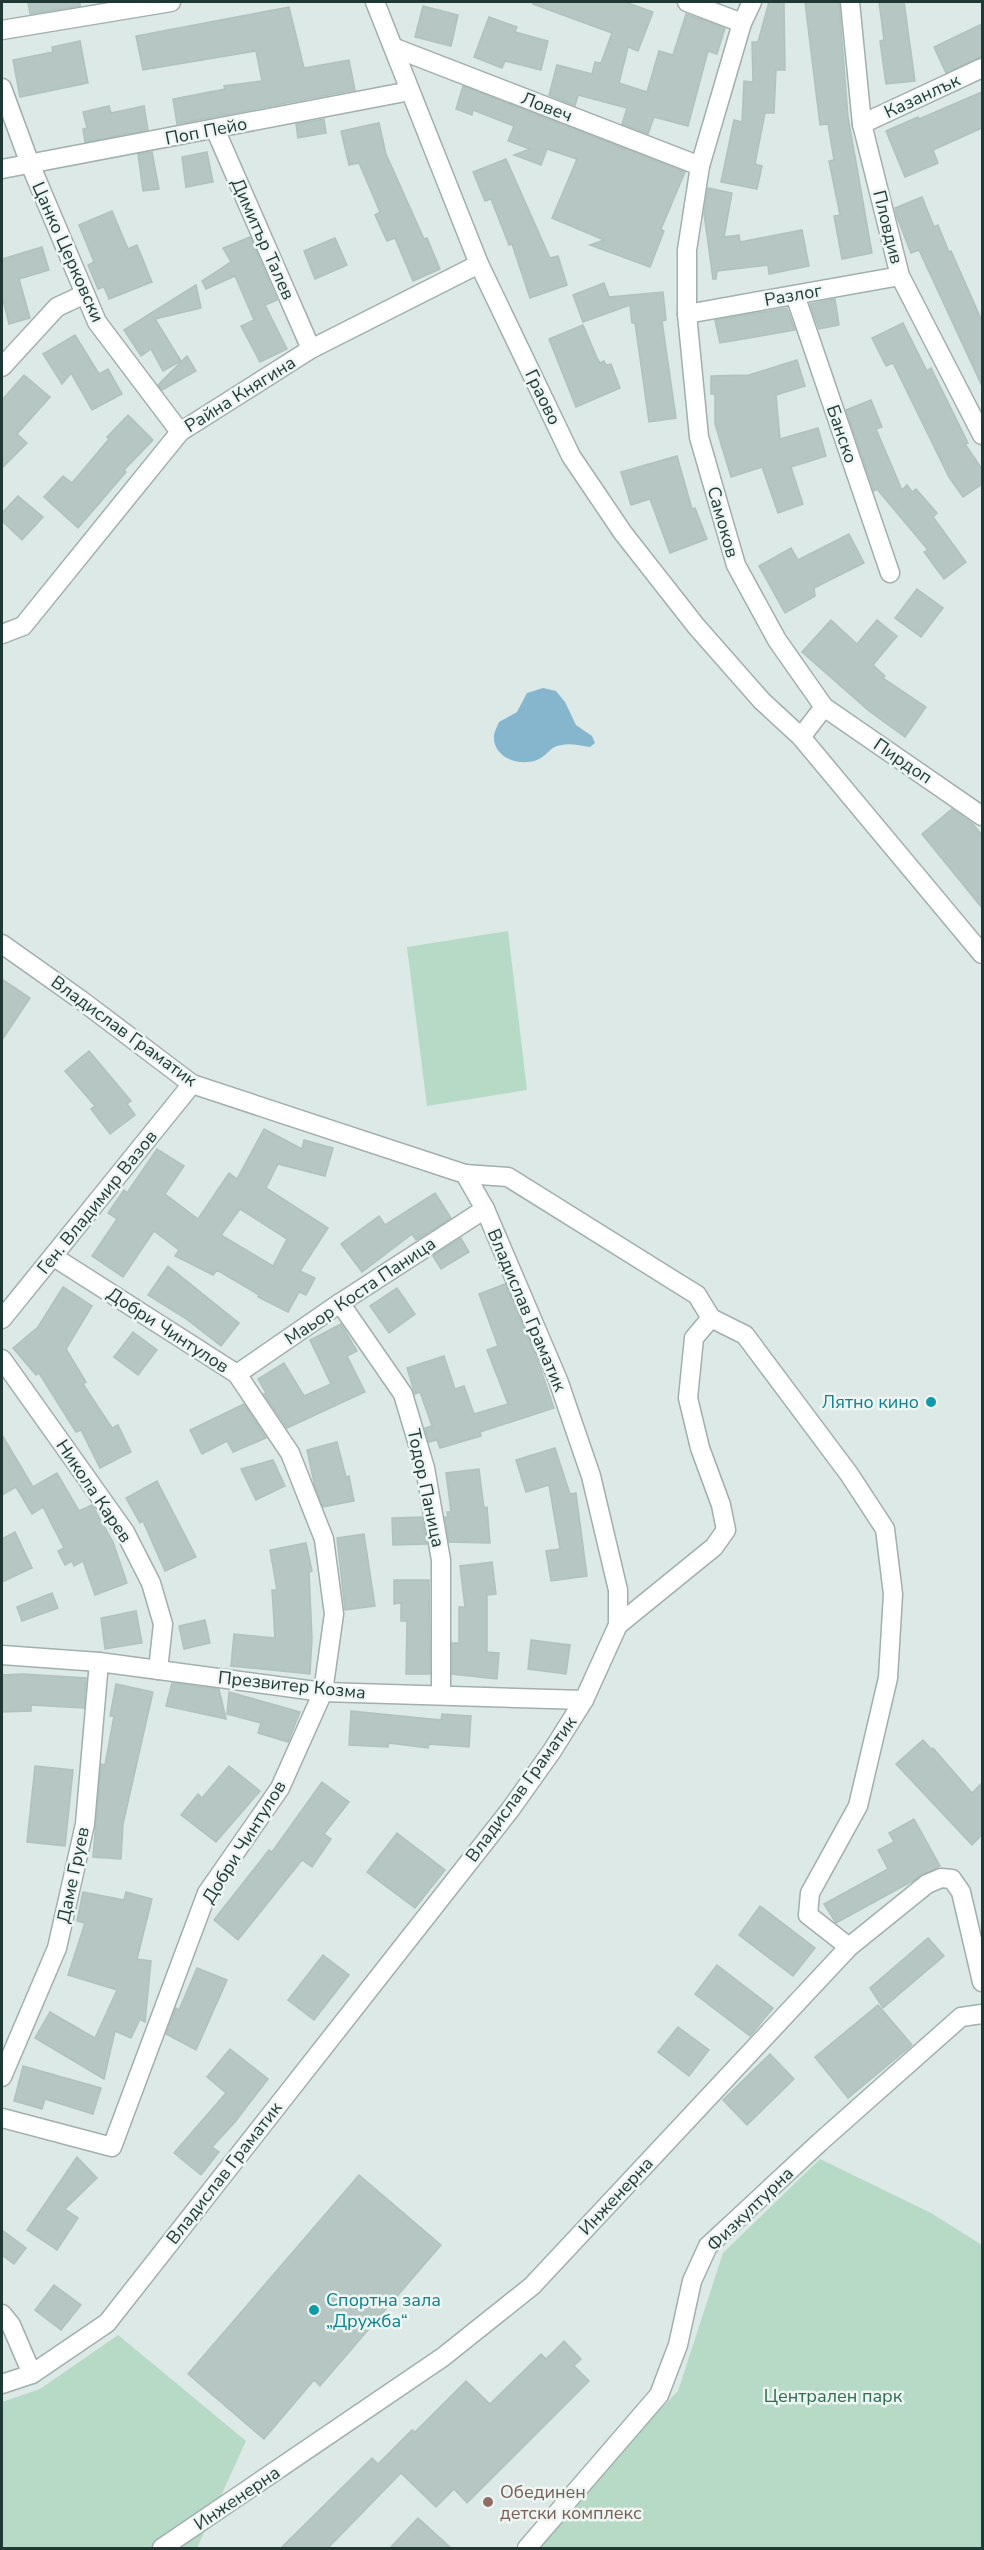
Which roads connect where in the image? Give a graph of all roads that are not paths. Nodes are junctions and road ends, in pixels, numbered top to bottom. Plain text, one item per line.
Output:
1 (171, 2) edge
2 (375, 2) edge
3 (687, 2) edge
4 (752, 2) edge
5 (850, 2) edge
6 (742, 23) junction
7 (2, 30) edge
8 (395, 48) junction
9 (982, 68) edge
10 (2, 88) edge
11 (410, 91) junction
12 (862, 124) junction
13 (215, 129) junction
14 (30, 164) junction
15 (700, 166) junction
16 (2, 170) edge
17 (479, 264) junction
18 (900, 276) junction
19 (85, 294) junction
20 (795, 295) junction
21 (687, 314) junction
22 (311, 349) junction
23 (2, 367) edge
24 (180, 432) junction
25 (982, 435) edge
26 (890, 573) dead end
27 (2, 634) edge
28 (824, 707) junction
29 (801, 737) junction
30 (982, 816) edge
31 (2, 944) edge
32 (982, 954) edge
33 (192, 1083) junction
34 (465, 1174) junction
35 (484, 1209) junction
36 (54, 1257) junction
37 (340, 1302) junction
38 (711, 1318) junction
39 (2, 1319) edge
40 (2, 1359) edge
41 (237, 1374) junction
42 (618, 1625) junction
43 (2, 1655) edge
44 (99, 1662) junction
45 (158, 1670) junction
46 (323, 1692) junction
47 (441, 1695) junction
48 (584, 1700) junction
49 (849, 1947) junction
50 (982, 1982) edge
51 (982, 2014) edge
52 (2, 2077) edge
53 (2, 2118) edge
54 (2, 2314) edge
55 (32, 2374) junction
56 (2, 2384) edge
57 (162, 2548) edge
58 (527, 2548) edge

1 - 7 street
2 - 8 street, Граово
3 - 6 street
4 - 6 street, Самоков
5 - 12 street, Пловдив
6 - 15 street, Самоков
8 - 11 street, Граово
8 - 15 street, Ловеч
9 - 12 street, Казанлък
10 - 14 street, Цанко Церковски
11 - 13 street, Поп Пейо
11 - 17 street, Граово
12 - 18 street, Пловдив
13 - 14 street, Поп Пейо
13 - 22 street, Димитър Талев
14 - 16 street, Поп Пейо
14 - 19 street, Цанко Церковски
15 - 21 street, Самоков
17 - 22 street, Райна Княгина
17 - 29 street, Граово
18 - 20 street, Разлог
18 - 25 street, Пловдив
19 - 23 street
19 - 24 street, Цанко Церковски
20 - 21 street, Разлог
20 - 26 street, Банско
21 - 28 street, Самоков
22 - 24 street, Райна Княгина
24 - 27 street, Райна Княгина
28 - 29 street
28 - 30 street, Пирдоп
29 - 32 street
31 - 33 street, Владислав Граматик
33 - 34 street, Владислав Граматик
33 - 36 street, Ген. Владимир Вазов
34 - 35 street, Владислав Граматик
34 - 38 street
35 - 37 street, Маьор Коста Паница
35 - 42 street, Владислав Граматик
36 - 39 street, Ген. Владимир Вазов
36 - 41 street, Добри Чинтулов
37 - 41 street, Маьор Коста Паница
37 - 47 street, Тодор Паница
38 - 42 street
38 - 49 street
40 - 45 street, Никола Карев
41 - 46 street, Добри Чинтулов
42 - 48 street, Владислав Граматик
43 - 44 street, Презвитер Козма
44 - 45 street, Презвитер Козма
44 - 52 street, Даме Груев
45 - 46 street, Презвитер Козма
46 - 47 street, Презвитер Козма
46 - 53 street, Добри Чинтулов
47 - 48 street, Презвитер Козма
48 - 55 street, Владислав Граматик
49 - 50 street, Инженерна
49 - 57 street, Инженерна
51 - 58 street, Физкултурна
54 - 55 street
55 - 56 street, Владислав Граматик

